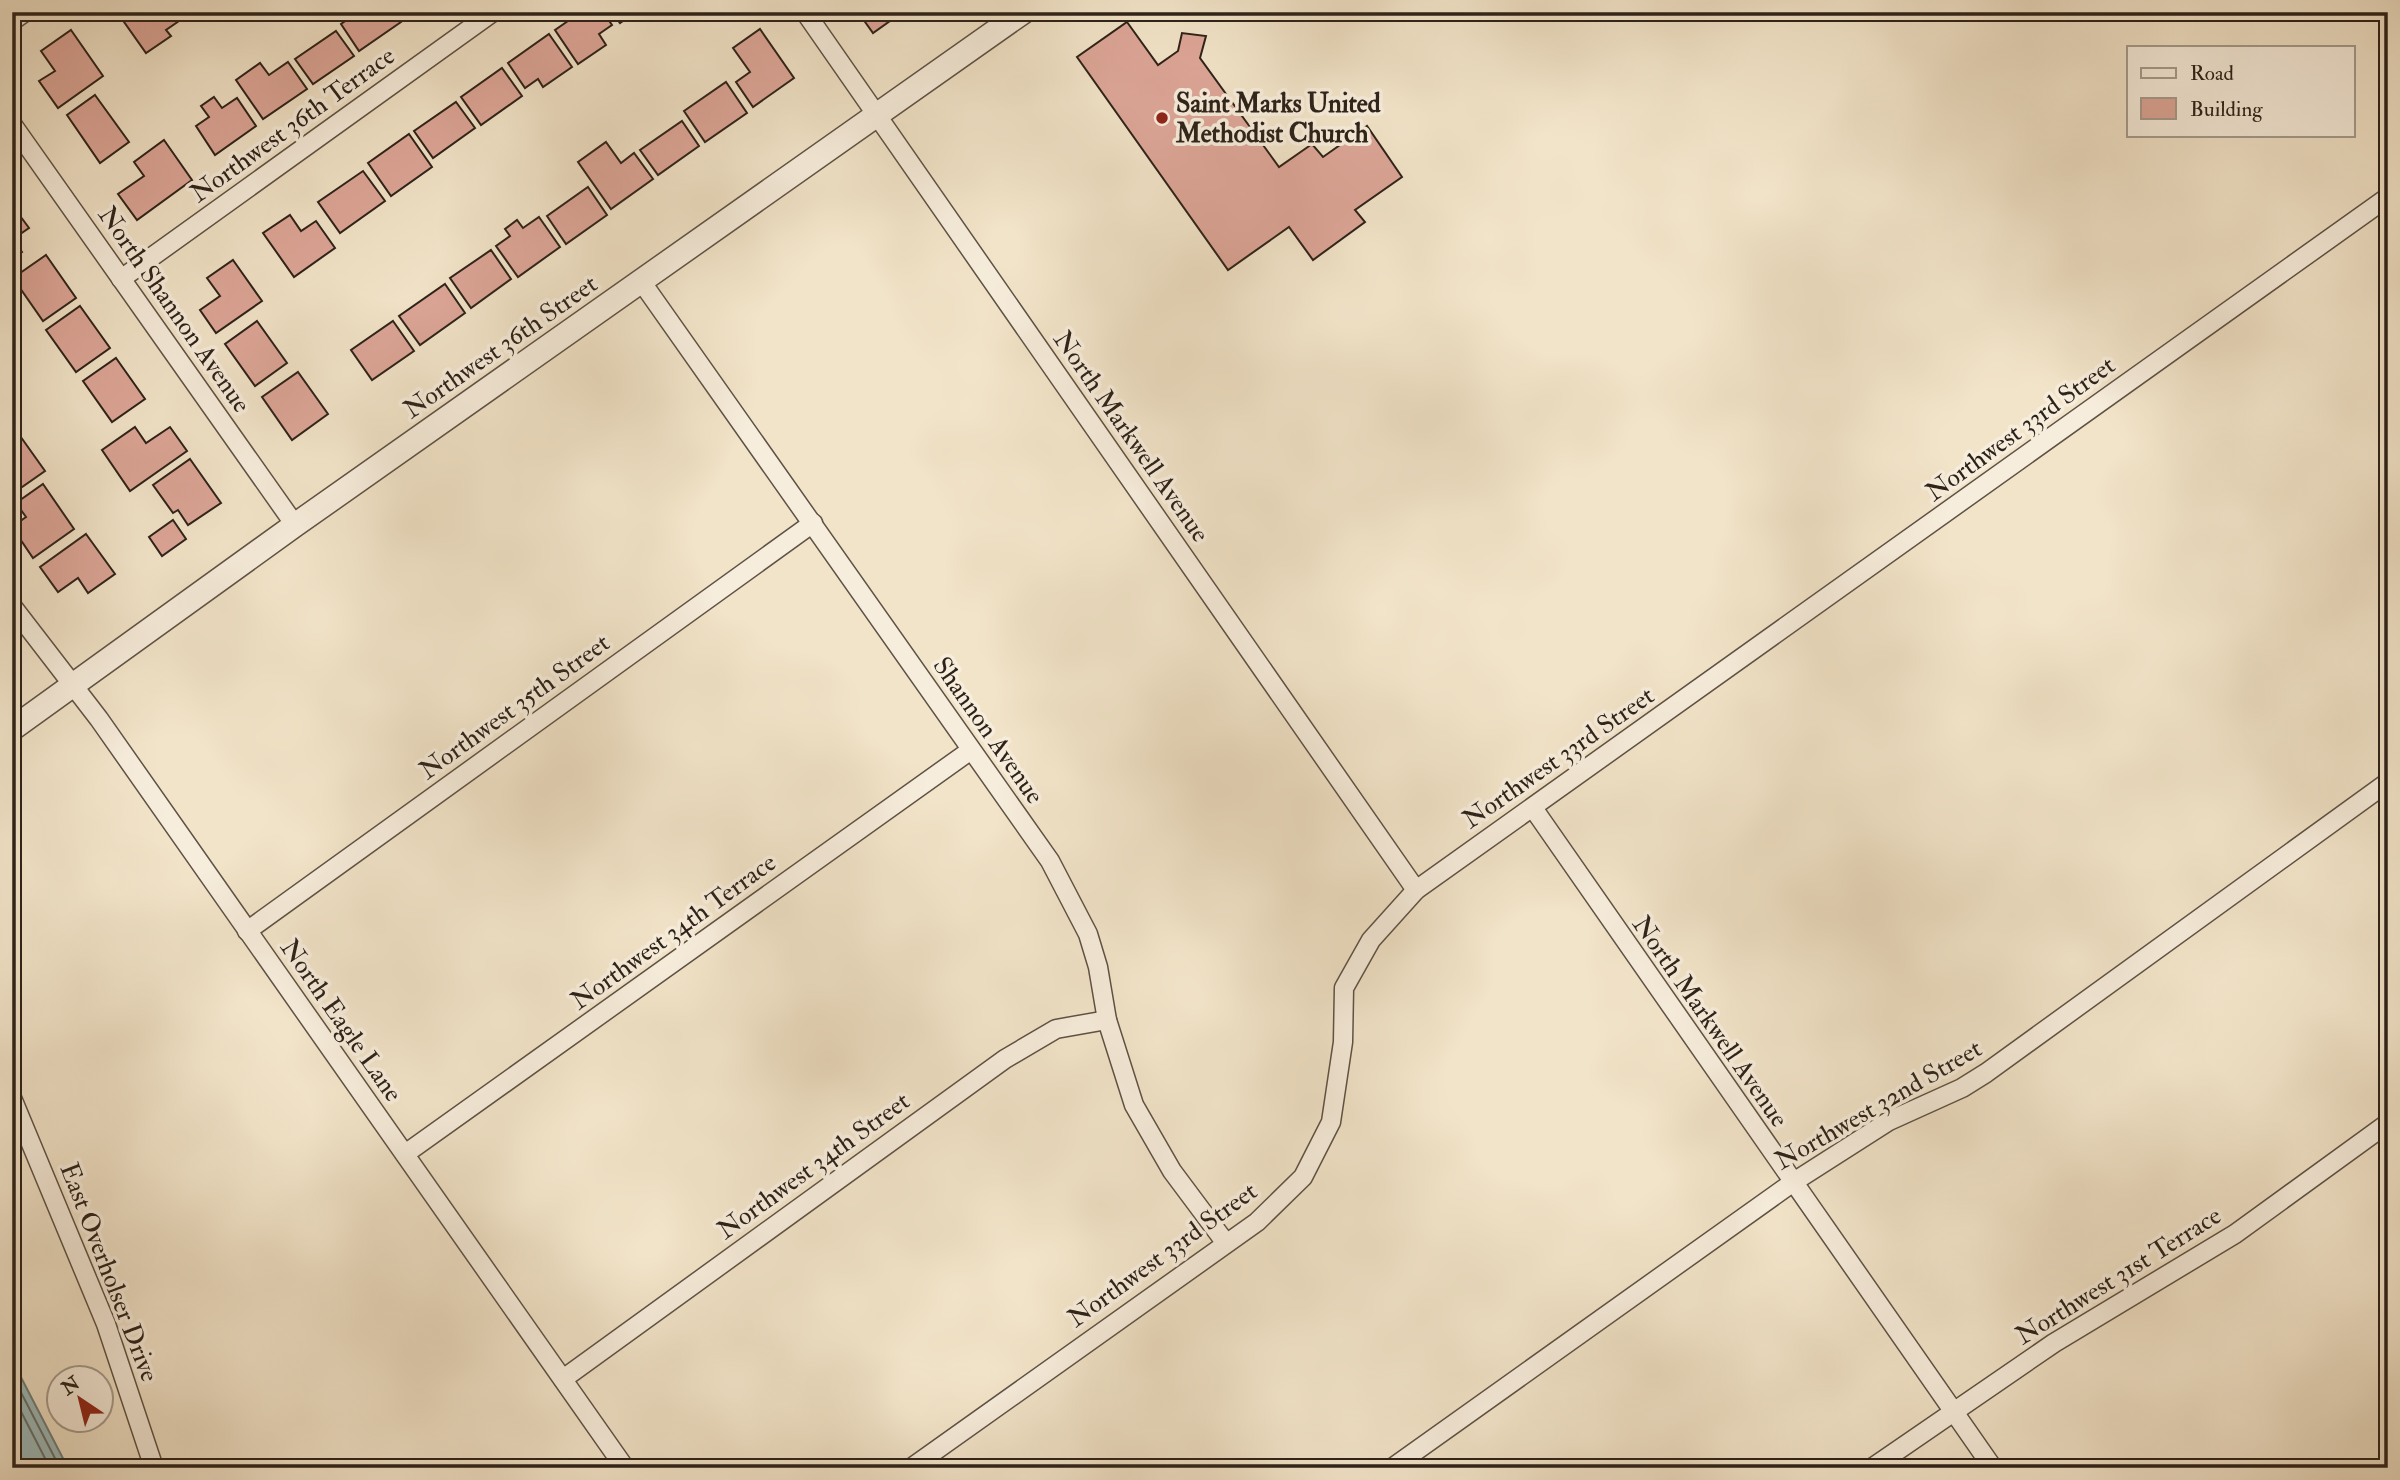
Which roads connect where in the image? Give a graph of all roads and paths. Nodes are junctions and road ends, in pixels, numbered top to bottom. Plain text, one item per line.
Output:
1 (25, 12) edge
2 (493, 12) edge
3 (805, 12) edge
4 (1023, 12) edge
5 (12, 21) edge
6 (877, 115) junction
7 (12, 124) edge
8 (2388, 197) edge
9 (121, 279) junction
10 (641, 281) junction
11 (813, 523) junction
12 (295, 525) junction
13 (12, 606) edge
14 (74, 688) junction
15 (12, 729) edge
16 (971, 750) junction
17 (2388, 782) edge
18 (1533, 808) junction
19 (1416, 890) junction
20 (247, 931) junction
21 (1107, 1020) junction
22 (12, 1098) edge
23 (2388, 1123) edge
24 (405, 1154) junction
25 (1792, 1183) junction
26 (1225, 1242) junction
27 (563, 1379) junction
28 (1955, 1410) junction
29 (154, 1468) edge
30 (625, 1468) edge
31 (911, 1468) edge
32 (1392, 1468) edge
33 (1872, 1468) edge
34 (1993, 1468) edge

1 - 5 street
2 - 9 street, Northwest 36th Terrace
3 - 6 street, North Markwell Avenue
4 - 6 street, Northwest 36th Street
6 - 10 street, Northwest 36th Street
6 - 19 street, North Markwell Avenue
7 - 9 street, North Shannon Avenue
8 - 18 street, Northwest 33rd Street
9 - 12 street, North Shannon Avenue
10 - 11 street, Shannon Avenue
10 - 12 street, Northwest 36th Street
11 - 16 street, Shannon Avenue
11 - 20 street, Northwest 35th Street
12 - 14 street, Northwest 36th Street
13 - 14 street, North Eagle Lane
14 - 15 street, Northwest 36th Street
14 - 20 street, North Eagle Lane
16 - 21 street, Shannon Avenue
16 - 24 street, Northwest 34th Terrace
17 - 25 street, Northwest 32nd Street
18 - 19 street, Northwest 33rd Street
18 - 25 street, North Markwell Avenue
19 - 26 street, Northwest 33rd Street
20 - 24 street, North Eagle Lane
21 - 26 street, Shannon Avenue
21 - 27 street, Northwest 34th Street
22 - 29 street, East Overholser Drive
23 - 28 street, Northwest 31st Terrace
24 - 27 street, North Eagle Lane
25 - 28 street, North Markwell Avenue
25 - 32 street, Northwest 32nd Street
26 - 31 street, Northwest 33rd Street
27 - 30 street, North Eagle Lane
28 - 33 street, Northwest 31st Terrace
28 - 34 street, North Markwell Avenue

